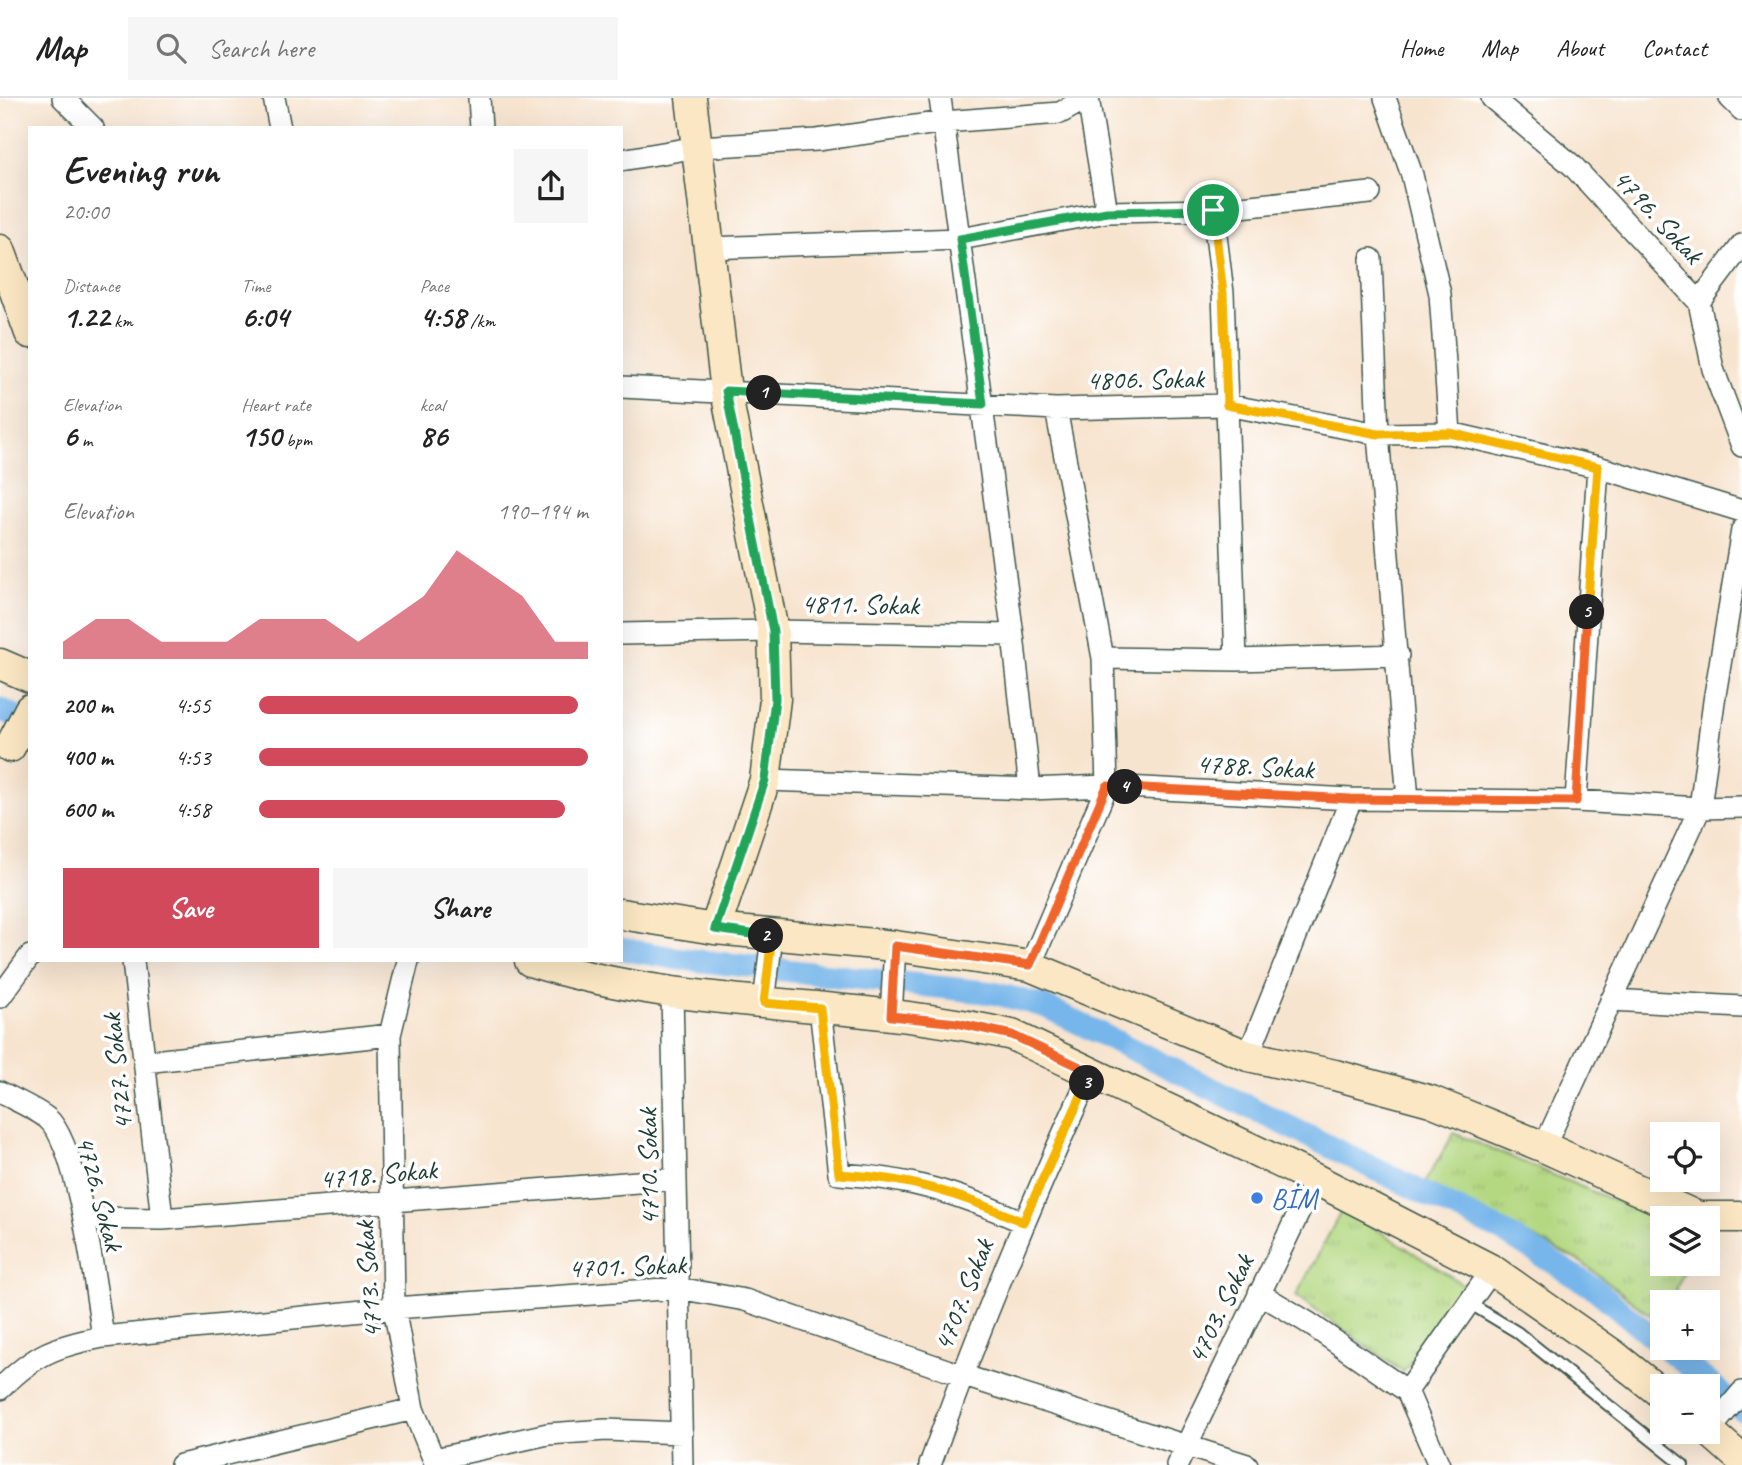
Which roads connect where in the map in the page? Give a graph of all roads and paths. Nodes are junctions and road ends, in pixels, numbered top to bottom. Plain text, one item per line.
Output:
1 (63, 98) edge
2 (274, 98) edge
3 (479, 98) edge
4 (691, 98) edge
5 (940, 98) edge
6 (1087, 98) edge
7 (1385, 98) edge
8 (1492, 98) edge
9 (1730, 98) edge
10 (1742, 110) edge
11 (944, 122) junction
12 (91, 126) edge
13 (280, 126) edge
14 (481, 126) edge
15 (698, 147) junction
16 (623, 160) edge
17 (1370, 193) dead end
18 (1213, 210) junction
19 (1107, 212) junction
20 (960, 239) junction
21 (1742, 245) edge
22 (708, 248) junction
23 (0, 250) edge
24 (1371, 259) dead end
25 (1699, 302) junction
26 (28, 327) edge
27 (623, 387) edge
28 (726, 391) junction
29 (983, 404) junction
30 (1227, 405) junction
31 (1056, 409) junction
32 (1450, 433) junction
33 (1378, 434) junction
34 (1742, 446) edge
35 (1598, 467) junction
36 (1742, 511) edge
37 (1742, 530) edge
38 (773, 631) junction
39 (623, 634) edge
40 (1013, 635) junction
41 (1398, 655) junction
42 (1103, 658) junction
43 (1236, 660) junction
44 (0, 664) edge
45 (28, 676) edge
46 (28, 714) edge
47 (14, 746) edge
48 (765, 780) junction
49 (1107, 786) junction
50 (1030, 789) junction
51 (1351, 799) junction
52 (1408, 800) junction
53 (1576, 801) junction
54 (1742, 807) edge
55 (1700, 808) junction
56 (623, 914) edge
57 (715, 929) junction
58 (771, 946) junction
59 (895, 958) junction
60 (28, 959) edge
61 (133, 962) edge
62 (408, 962) edge
63 (533, 962) edge
64 (1030, 965) junction
65 (672, 993) junction
66 (765, 993) junction
67 (0, 997) edge
68 (1611, 1000) junction
69 (892, 1005) junction
70 (1742, 1007) edge
71 (820, 1008) junction
72 (390, 1035) junction
73 (1248, 1056) junction
74 (144, 1062) junction
75 (1091, 1072) junction
76 (0, 1092) edge
77 (1544, 1147) junction
78 (676, 1179) junction
79 (1315, 1179) junction
80 (391, 1201) junction
81 (1742, 1217) edge
82 (84, 1218) junction
83 (162, 1219) junction
84 (1023, 1222) junction
85 (1492, 1270) junction
86 (678, 1288) junction
87 (1259, 1293) junction
88 (1469, 1303) junction
89 (394, 1308) junction
90 (103, 1337) junction
91 (961, 1375) junction
92 (1650, 1384) edge
93 (0, 1389) edge
94 (1407, 1391) junction
95 (413, 1409) junction
96 (1725, 1412) edge
97 (682, 1433) junction
98 (1181, 1456) edge
99 (1742, 1460) edge
100 (435, 1462) edge
101 (181, 1465) edge
102 (682, 1465) edge
103 (930, 1465) edge
104 (1247, 1465) edge
105 (1439, 1465) edge
106 (1683, 1465) edge

1 - 12 street
2 - 13 street
3 - 14 street
4 - 15 street
5 - 11 street
6 - 11 street
6 - 19 street
7 - 32 street
8 - 25 street, 4796. Sokak
9 - 10 street
11 - 15 street
11 - 20 street
15 - 16 street
15 - 22 street
17 - 18 street
18 - 19 street
18 - 30 street
19 - 20 street
20 - 22 street
20 - 29 street
21 - 25 street
22 - 28 street
23 - 26 street
24 - 33 street
25 - 34 street, 4796. Sokak
27 - 28 street, 4806. Sokak
28 - 29 street, 4806. Sokak
28 - 38 street
29 - 31 street, 4806. Sokak
29 - 40 street
30 - 31 street, 4806. Sokak
30 - 33 street, 4806. Sokak
30 - 43 street
31 - 42 street
32 - 33 street, 4806. Sokak
32 - 35 street, 4806. Sokak
33 - 41 street
35 - 36 street, 4806. Sokak
35 - 53 street
37 - 55 street
38 - 39 street, 4811. Sokak
38 - 40 street, 4811. Sokak
38 - 48 street
40 - 50 street
41 - 43 street
41 - 52 street
42 - 43 street
42 - 49 street
44 - 45 street
46 - 47 street
48 - 50 street, 4788. Sokak
48 - 57 street
49 - 50 street, 4788. Sokak
49 - 51 street, 4788. Sokak
49 - 64 street
51 - 52 street, 4788. Sokak
51 - 73 street
52 - 53 street, 4788. Sokak
53 - 55 street, 4788. Sokak
54 - 55 street, 4788. Sokak
55 - 68 street
56 - 57 street
57 - 58 street
58 - 59 street
58 - 66 street
59 - 64 street
59 - 69 street
60 - 67 street
61 - 74 street, 4727. Sokak
62 - 72 street, 4713. Sokak
63 - 65 street
64 - 73 street
65 - 66 street
65 - 78 street, 4710. Sokak
66 - 71 street
68 - 70 street
68 - 77 street
69 - 71 street
69 - 75 street
71 - 84 street
72 - 74 street
72 - 80 street, 4713. Sokak
73 - 77 street
74 - 83 street, 4727. Sokak
75 - 79 street
75 - 84 street, 4707. Sokak
76 - 82 street, 4726. Sokak
77 - 81 street
78 - 80 street, 4718. Sokak
78 - 86 street, 4710. Sokak
79 - 85 street
79 - 87 street, 4703. Sokak
80 - 83 street, 4718. Sokak
80 - 89 street, 4713. Sokak
82 - 83 street, 4718. Sokak
82 - 90 street, 4726. Sokak
84 - 91 street, 4707. Sokak
85 - 88 street
85 - 92 street
86 - 89 street, 4701. Sokak
86 - 91 street, 4701. Sokak
86 - 97 street, 4710. Sokak
87 - 94 street
87 - 98 street, 4703. Sokak
88 - 94 street
88 - 106 lane
89 - 90 street, 4701. Sokak
89 - 95 street, 4713. Sokak
90 - 93 street, 4701. Sokak
91 - 98 street, 4701. Sokak
91 - 103 street, 4707. Sokak
94 - 105 street
95 - 100 street, 4713. Sokak
95 - 101 street
96 - 99 street
97 - 100 street
97 - 102 street, 4710. Sokak
98 - 104 street, 4701. Sokak

